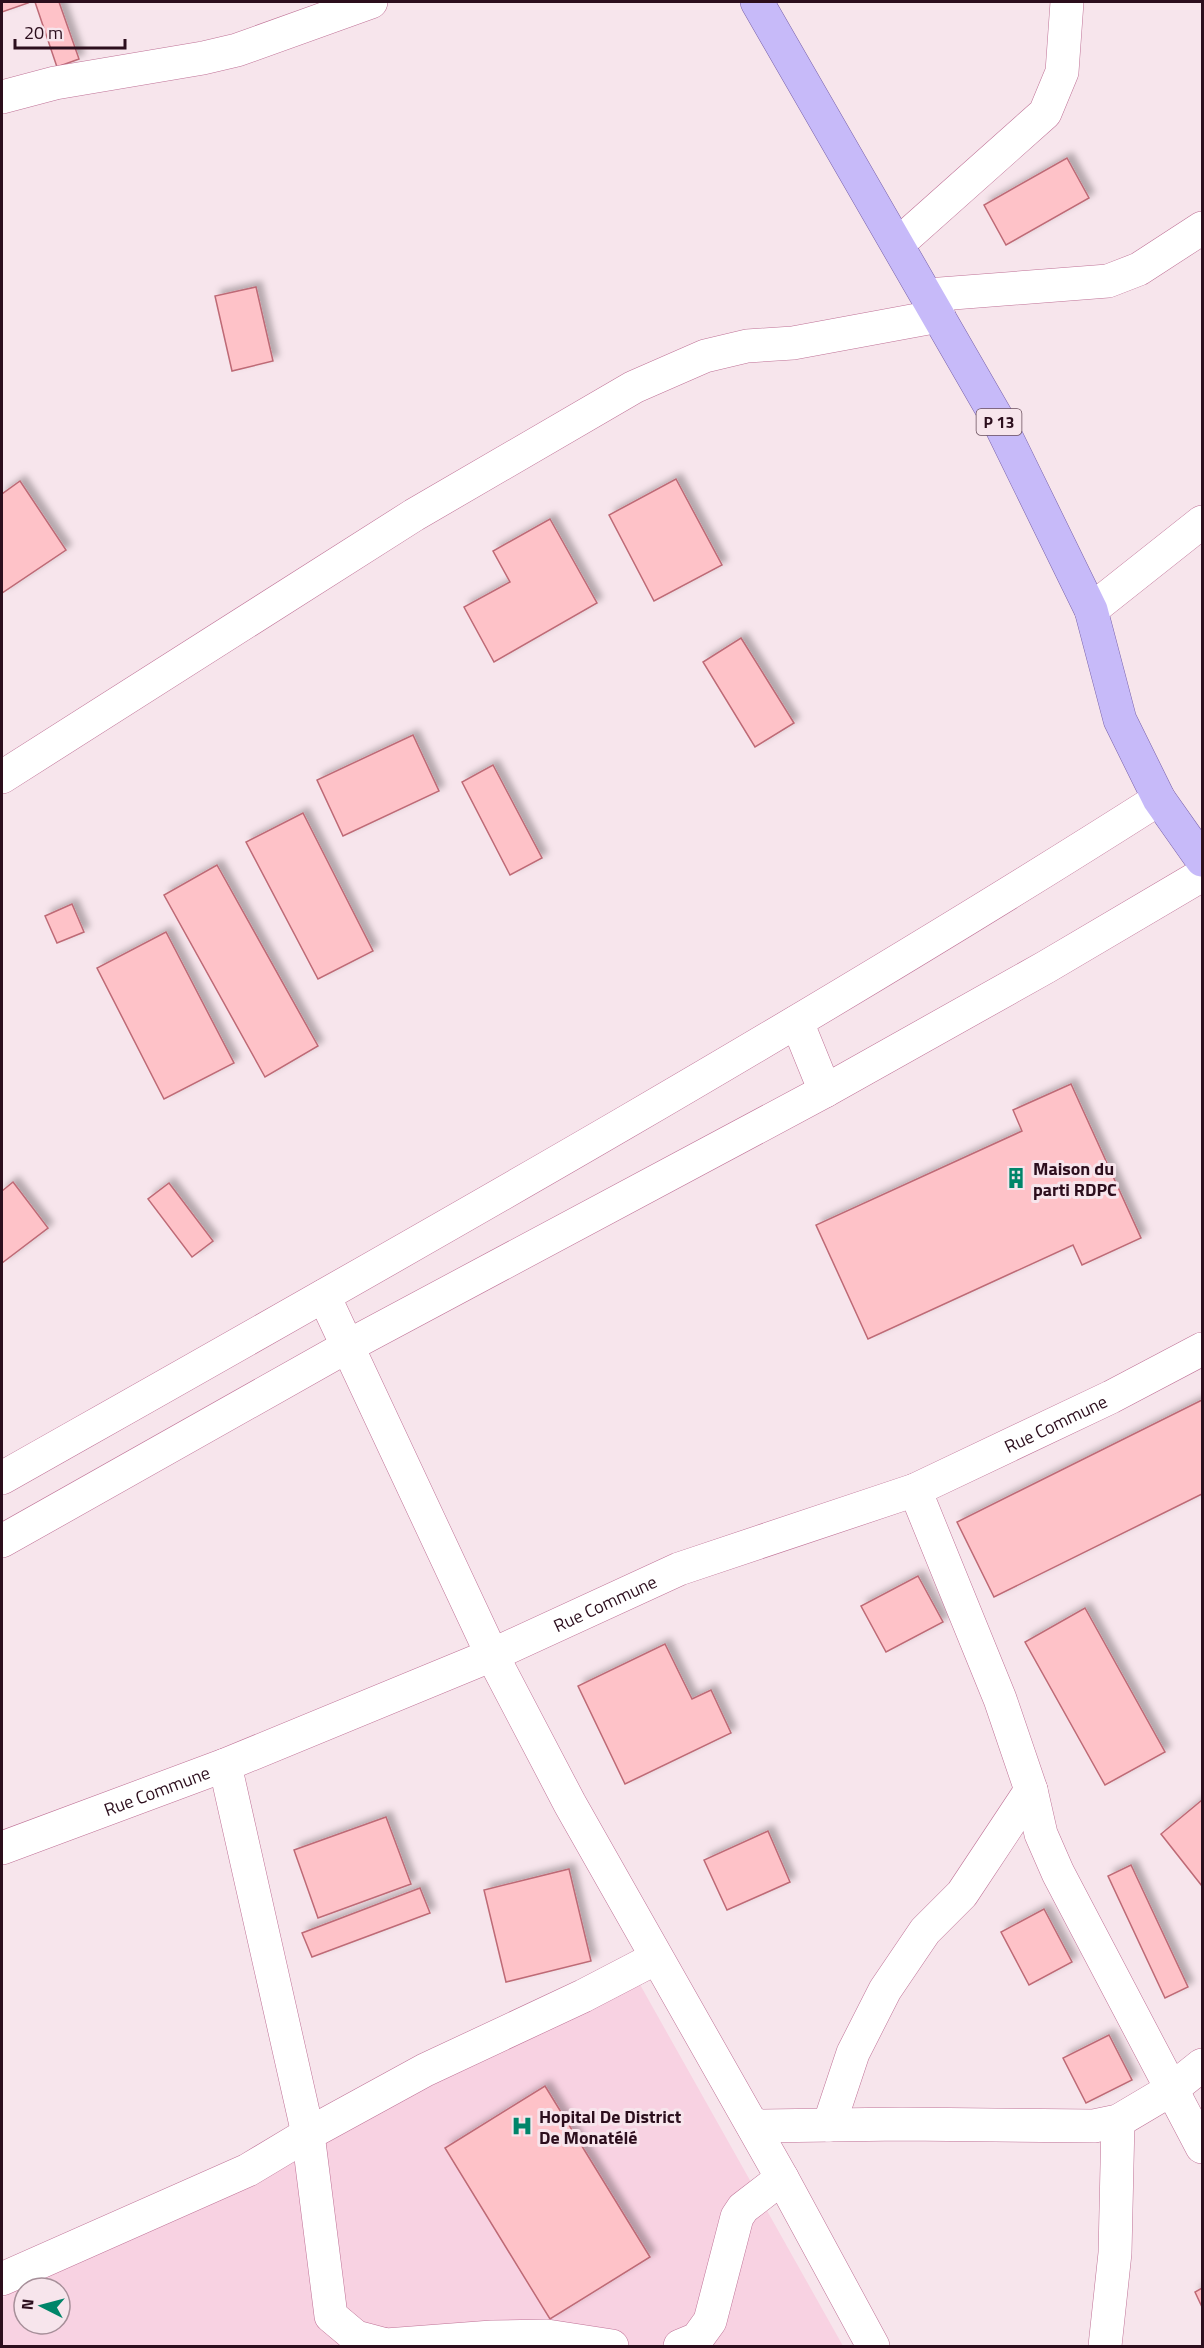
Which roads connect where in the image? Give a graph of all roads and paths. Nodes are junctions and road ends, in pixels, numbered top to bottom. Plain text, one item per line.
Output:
1 (371, 2) edge
2 (757, 2) edge
3 (1067, 2) edge
4 (2, 97) edge
5 (1203, 228) edge
6 (897, 244) junction
7 (933, 306) junction
8 (1203, 522) edge
9 (1091, 610) junction
10 (2, 777) edge
11 (1159, 799) junction
12 (1203, 860) edge
13 (1203, 875) edge
14 (797, 1022) junction
15 (825, 1091) junction
16 (324, 1296) junction
17 (348, 1346) junction
18 (1203, 1349) edge
19 (2, 1478) edge
20 (915, 1490) junction
21 (2, 1541) edge
22 (492, 1655) junction
23 (225, 1765) junction
24 (1031, 1790) junction
25 (2, 1848) edge
26 (656, 1958) junction
27 (1203, 2065) edge
28 (1172, 2089) junction
29 (1118, 2121) junction
30 (829, 2125) junction
31 (753, 2126) junction
32 (308, 2134) junction
33 (1203, 2147) edge
34 (782, 2178) junction
35 (2, 2279) edge
36 (612, 2346) edge
37 (680, 2346) edge
38 (873, 2346) edge
39 (1105, 2346) edge

1 - 4 street
2 - 6 main road, P 13
3 - 6 street
5 - 7 street
6 - 7 main road, P 13
7 - 9 main road, P 13
7 - 10 street
8 - 9 street
9 - 11 main road, P 13
11 - 12 main road, P 13
11 - 14 street
13 - 15 street
14 - 15 street
14 - 16 street
15 - 17 street
16 - 17 street
16 - 19 street
17 - 21 street
17 - 22 street
18 - 20 street, Rue Commune
20 - 22 street, Rue Commune
20 - 24 street
22 - 23 street, Rue Commune
22 - 26 street
23 - 25 street, Rue Commune
23 - 32 street
24 - 28 street
24 - 30 street
26 - 31 street
26 - 32 street
27 - 28 street
28 - 29 street
28 - 33 street
29 - 30 street
29 - 39 street
30 - 31 street
31 - 34 street
32 - 35 street
32 - 36 street
34 - 37 street
34 - 38 street

